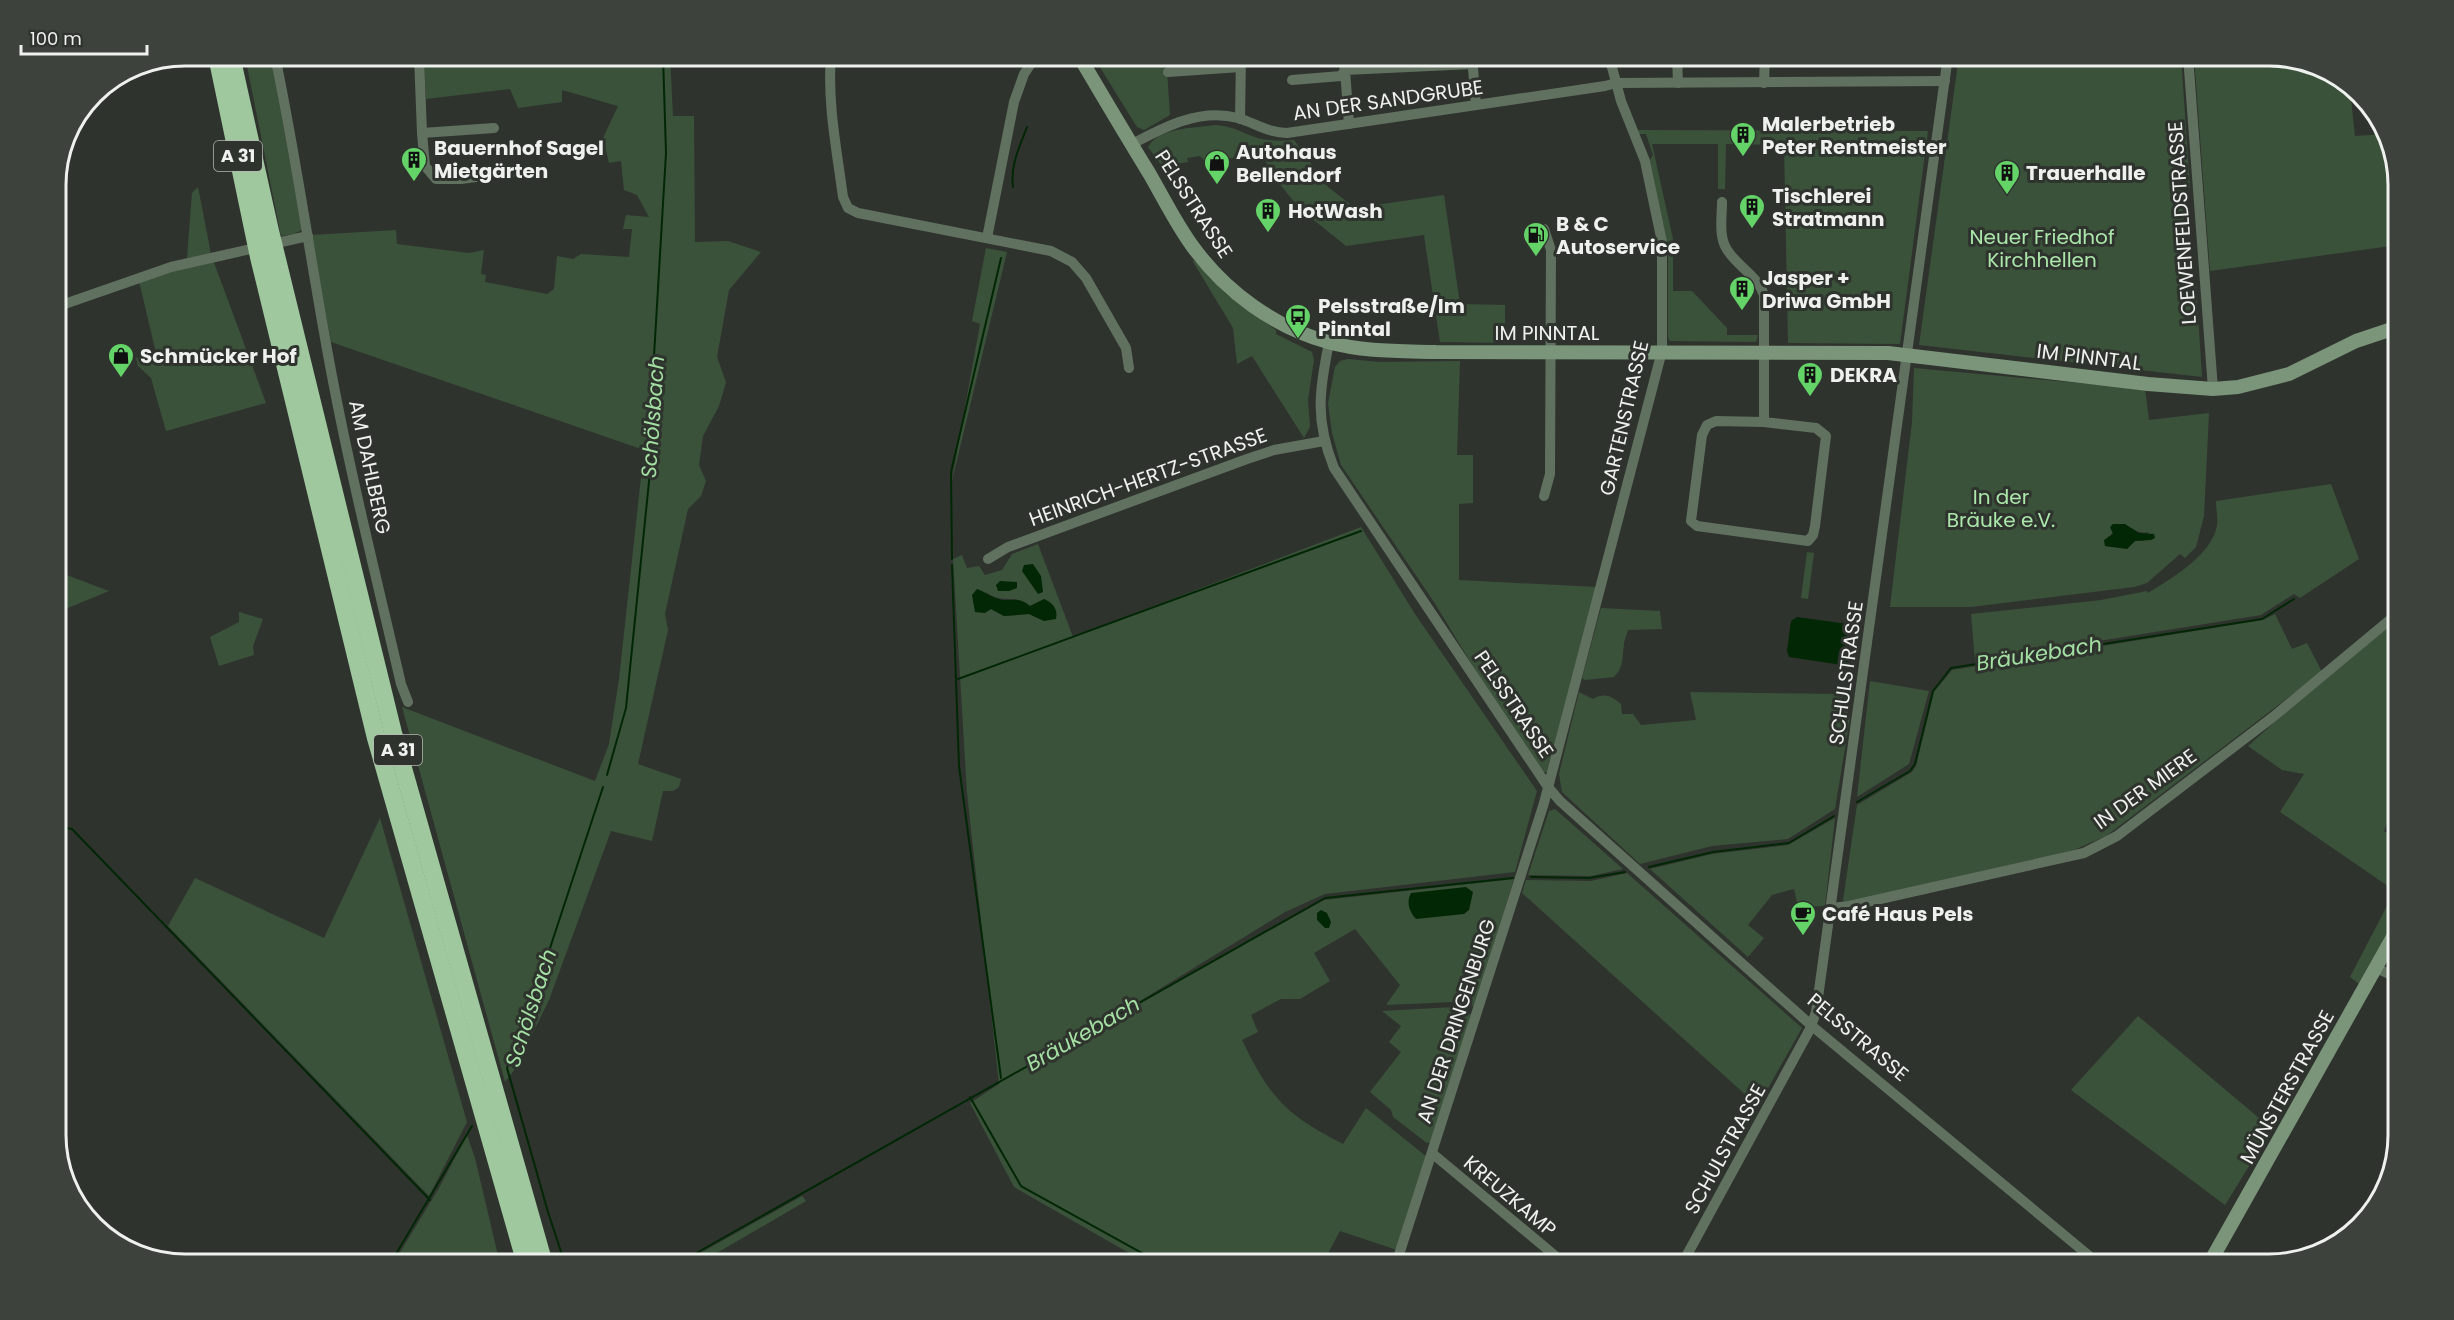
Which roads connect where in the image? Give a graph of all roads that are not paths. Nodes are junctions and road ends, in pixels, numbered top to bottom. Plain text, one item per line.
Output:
1 (219, 66) edge
2 (233, 66) edge
3 (276, 66) edge
4 (419, 66) edge
5 (830, 66) edge
6 (1029, 66) edge
7 (1085, 66) edge
8 (1208, 66) edge
9 (1241, 66) edge
10 (1344, 66) edge
11 (1396, 66) edge
12 (1473, 66) edge
13 (1612, 66) edge
14 (1677, 66) edge
15 (1765, 66) edge
16 (1947, 66) edge
17 (2189, 66) edge
18 (1345, 70) junction
19 (1168, 72) dead end
20 (1292, 80) dead end
21 (1945, 81) junction
22 (1678, 82) junction
23 (1616, 83) junction
24 (1764, 83) junction
25 (1476, 105) junction
26 (1240, 119) junction
27 (1349, 124) junction
28 (494, 128) dead end
29 (422, 133) junction
30 (1132, 144) junction
31 (514, 172) dead end
32 (1722, 202) dead end
33 (1544, 229) dead end
34 (308, 236) junction
35 (987, 238) junction
36 (66, 304) edge
37 (2388, 330) edge
38 (1329, 343) junction
39 (1662, 351) junction
40 (1764, 352) junction
41 (1551, 353) junction
42 (1908, 355) junction
43 (1129, 369) dead end
44 (2212, 389) junction
45 (1764, 422) junction
46 (1324, 441) junction
47 (1544, 496) dead end
48 (988, 559) dead end
49 (2388, 621) edge
50 (408, 702) dead end
51 (1548, 787) junction
52 (1832, 908) junction
53 (2388, 946) edge
54 (2376, 968) junction
55 (2388, 973) edge
56 (1812, 1026) junction
57 (1433, 1154) junction
58 (523, 1254) edge
59 (541, 1254) edge
60 (1399, 1254) edge
61 (1553, 1254) edge
62 (1687, 1254) edge
63 (2087, 1254) edge
64 (2215, 1254) edge

1 - 58 highway, A 31
2 - 59 highway, A 31
3 - 34 street, AM DAHLBERG
4 - 29 street
5 - 35 street
6 - 35 street
7 - 30 main road, PELSSTRASSE
8 - 19 street
9 - 26 street
10 - 18 street
11 - 18 street
12 - 25 street
13 - 23 street, GARTENSTRASSE
14 - 22 street
15 - 24 street
16 - 21 street, SCHULSTRASSE
17 - 44 street, LOEWENFELDSTRASSE
18 - 20 street
18 - 27 street
21 - 24 street, AN DER SANDGRUBE
21 - 42 street, SCHULSTRASSE
22 - 23 street, AN DER SANDGRUBE
22 - 24 street, AN DER SANDGRUBE
23 - 25 street, AN DER SANDGRUBE
23 - 39 street, GARTENSTRASSE
25 - 27 street, AN DER SANDGRUBE
26 - 27 street, AN DER SANDGRUBE
26 - 30 street, AN DER SANDGRUBE
28 - 29 street
29 - 31 street
30 - 38 main road, PELSSTRASSE
32 - 40 street
33 - 41 street
34 - 36 street
34 - 50 street, AM DAHLBERG
35 - 43 street
37 - 44 main road, IM PINNTAL
38 - 41 main road, IM PINNTAL
38 - 46 street, PELSSTRASSE
39 - 40 main road, IM PINNTAL
39 - 41 main road, IM PINNTAL
39 - 51 street, GARTENSTRASSE
40 - 42 main road, IM PINNTAL
40 - 45 street
41 - 47 street
42 - 44 main road, IM PINNTAL
42 - 52 street, SCHULSTRASSE
45 - 45 street
46 - 48 street, HEINRICH-HERTZ-STRASSE
46 - 51 street, PELSSTRASSE
49 - 52 street, IN DER MIERE
51 - 56 street, PELSSTRASSE
51 - 57 street, AN DER DRINGENBURG
52 - 56 street, SCHULSTRASSE
53 - 54 main road, MÜNSTERSTRASSE
54 - 55 street
54 - 64 main road, MÜNSTERSTRASSE
56 - 62 street, SCHULSTRASSE
56 - 63 street, PELSSTRASSE
57 - 60 street, AN DER DRINGENBURG
57 - 61 street, KREUZKAMP

